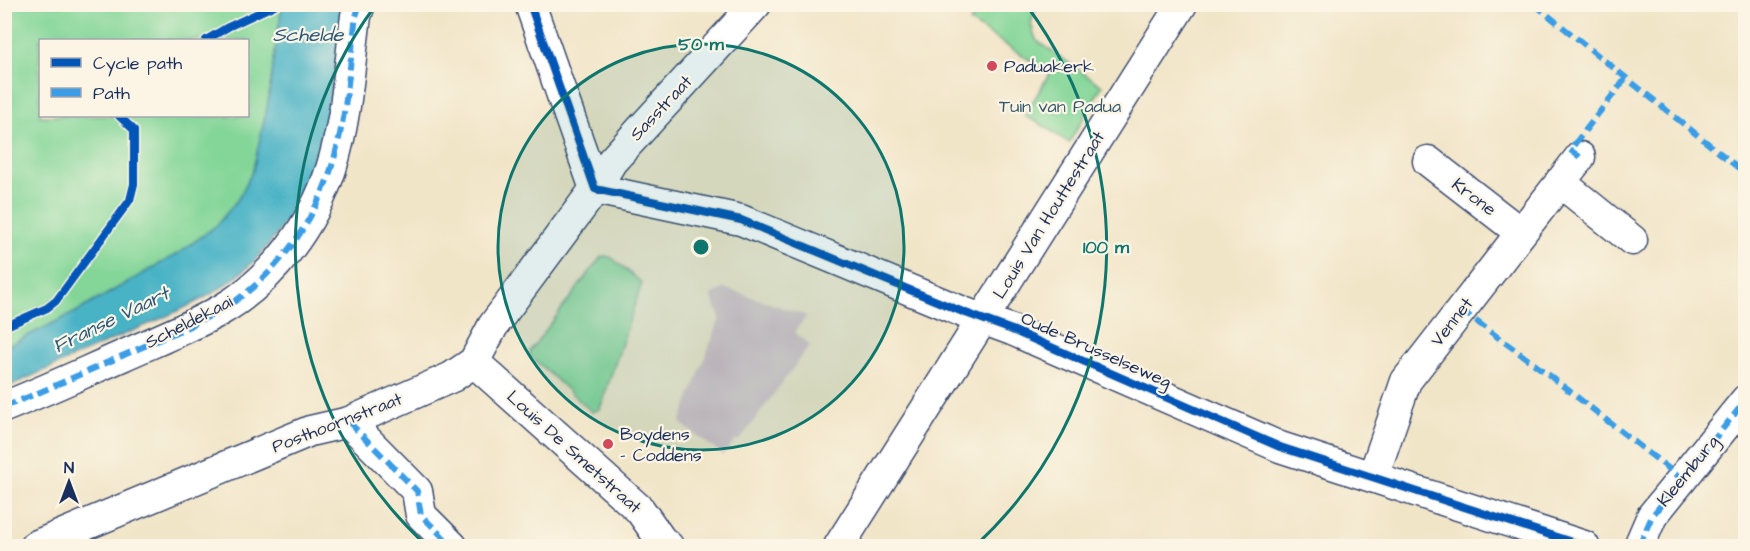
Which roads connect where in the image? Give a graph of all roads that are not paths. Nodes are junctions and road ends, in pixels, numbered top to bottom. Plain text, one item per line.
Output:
1 (360, 4) edge
2 (530, 4) edge
3 (756, 4) edge
4 (1182, 4) edge
5 (1580, 157) dead end
6 (1428, 161) dead end
7 (1560, 182) junction
8 (595, 189) junction
9 (1521, 233) junction
10 (1632, 240) dead end
11 (984, 319) junction
12 (474, 362) junction
13 (1746, 400) edge
14 (4, 407) edge
15 (349, 422) junction
16 (1373, 477) junction
17 (1569, 544) edge
18 (35, 546) edge
19 (452, 546) edge
20 (668, 546) edge
21 (839, 546) edge
22 (1639, 546) edge

1 - 14 street, Scheldekaai
2 - 8 street
3 - 8 street, Sasstraat
4 - 11 street, Louis Van Houttestraat
5 - 7 street, Vennet
6 - 9 street, Krone
7 - 9 street, Vennet
7 - 10 street
8 - 11 street, Oude Brusselseweg
8 - 12 street, Posthoornstraat
9 - 16 street, Vennet
11 - 16 street, Oude Brusselseweg
11 - 21 street, Louis Van Houttestraat
12 - 15 street, Posthoornstraat
12 - 20 street, Louis De Smetstraat
13 - 22 street, Kleemburg
15 - 18 street, Posthoornstraat
15 - 19 street
16 - 17 street, Oude Brusselseweg

